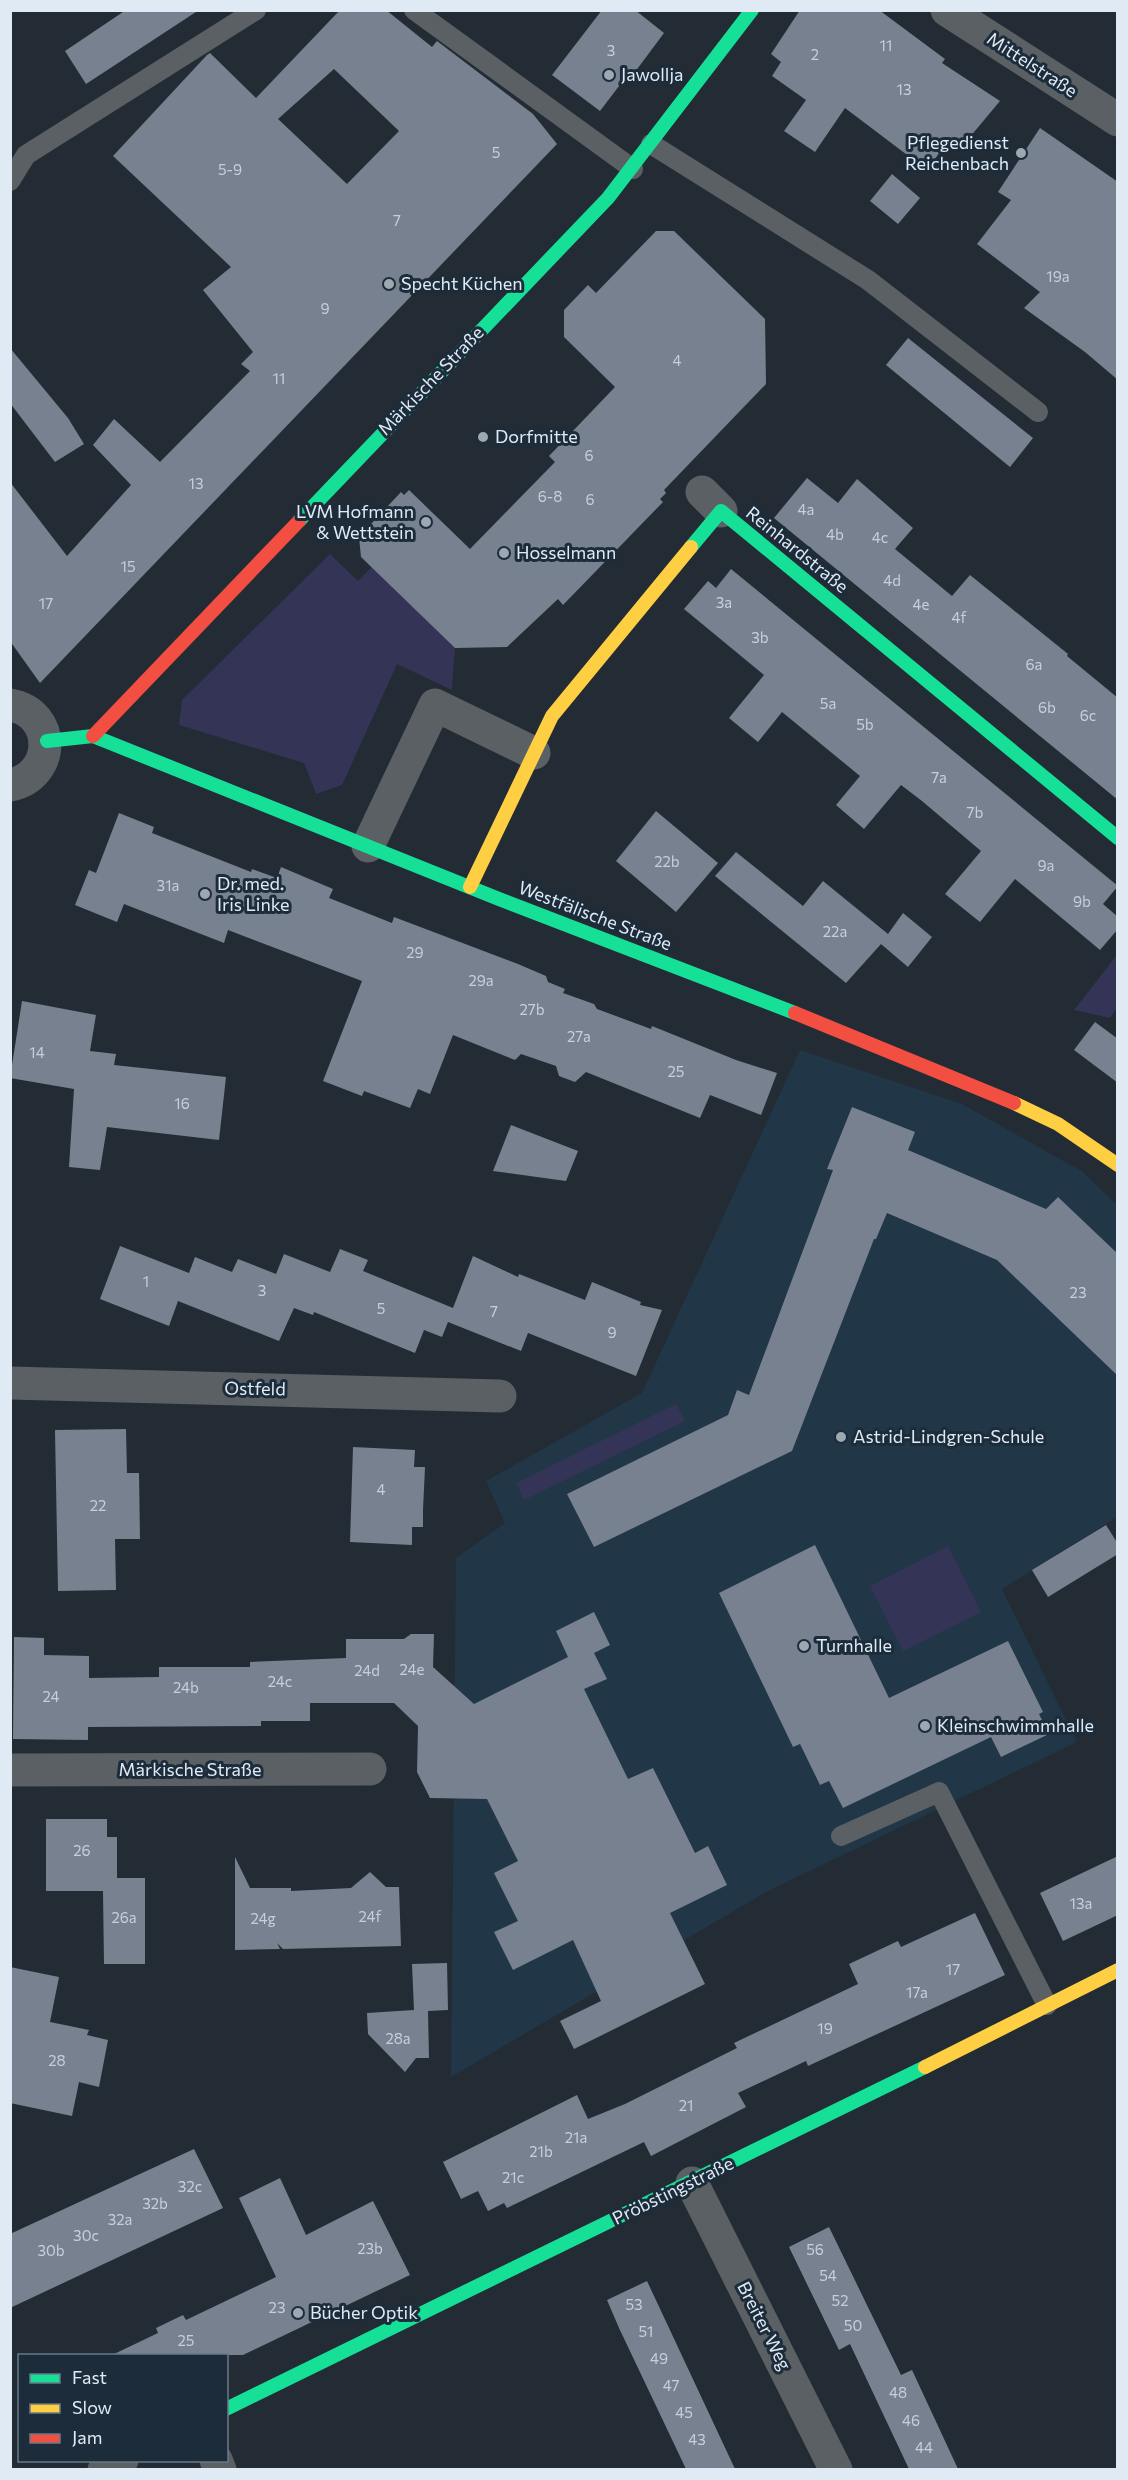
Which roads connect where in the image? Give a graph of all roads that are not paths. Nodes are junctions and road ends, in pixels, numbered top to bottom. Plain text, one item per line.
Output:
1 (256, 10) edge
2 (414, 10) edge
3 (752, 10) edge
4 (947, 10) edge
5 (1118, 120) edge
6 (651, 144) junction
7 (633, 169) junction
8 (10, 181) edge
9 (1038, 412) dead end
10 (10, 705) edge
11 (93, 736) junction
12 (46, 741) junction
13 (534, 753) junction
14 (10, 785) edge
15 (1118, 838) edge
16 (368, 846) junction
17 (470, 887) junction
18 (1118, 1165) edge
19 (10, 1383) edge
20 (500, 1395) dead end
21 (370, 1769) dead end
22 (10, 1770) edge
23 (841, 1836) dead end
24 (1118, 1970) edge
25 (1047, 2005) junction
26 (692, 2183) junction
27 (228, 2408) edge
28 (118, 2462) edge
29 (104, 2469) edge
30 (836, 2469) edge

1 - 8 lane
2 - 7 lane
3 - 6 street, Märkische Straße
4 - 5 street, Mittelstraße
6 - 7 street, Märkische Straße
6 - 9 lane
7 - 11 street, Märkische Straße
10 - 12 street
11 - 12 street, Westfälische Straße
11 - 16 street, Westfälische Straße
12 - 14 street
13 - 15 street, Reinhardstraße
13 - 16 street
13 - 17 street, Reinhardstraße
16 - 17 street, Westfälische Straße
17 - 18 street, Westfälische Straße
19 - 20 street, Ostfeld
21 - 22 street, Märkische Straße
23 - 25 lane
24 - 25 street, Pröbstingstraße
25 - 26 street, Pröbstingstraße
26 - 27 street, Pröbstingstraße
26 - 30 street, Breiter Weg
28 - 29 street

